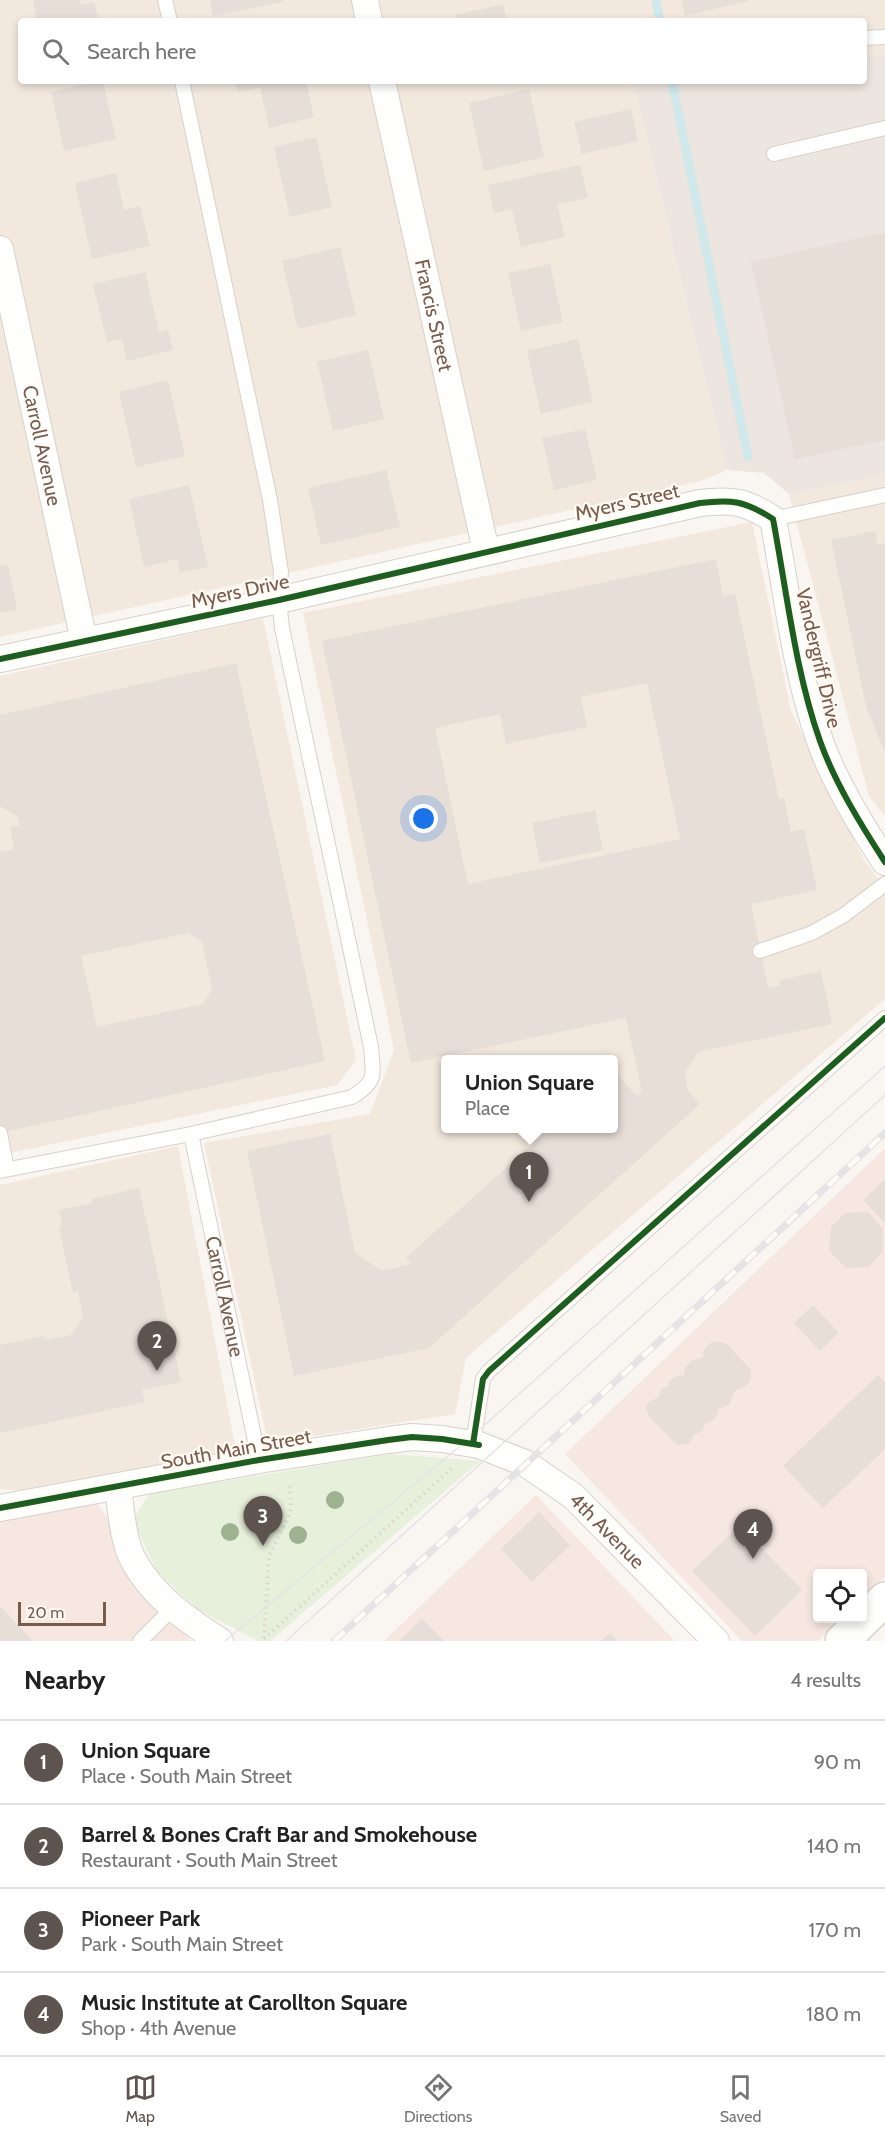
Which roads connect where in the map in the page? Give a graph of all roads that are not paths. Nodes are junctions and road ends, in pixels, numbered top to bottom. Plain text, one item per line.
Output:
1 (165, 0) edge
2 (365, 0) edge
3 (169, 18) edge
4 (368, 18) edge
5 (885, 37) edge
6 (867, 38) edge
7 (183, 84) edge
8 (383, 84) edge
9 (885, 128) edge
10 (774, 154) dead end
11 (0, 249) edge
12 (885, 495) edge
13 (773, 519) junction
14 (486, 551) junction
15 (279, 600) junction
16 (84, 641) junction
17 (0, 659) edge
18 (885, 862) edge
19 (885, 884) edge
20 (760, 951) dead end
21 (885, 1018) edge
22 (0, 1133) edge
23 (191, 1134) junction
24 (4, 1170) edge
25 (470, 1451) junction
26 (259, 1460) junction
27 (118, 1487) junction
28 (0, 1508) edge
29 (885, 1599) edge
30 (173, 1608) junction
31 (140, 1641) edge
32 (220, 1641) edge
33 (716, 1641) edge
34 (842, 1641) edge

1 - 3 lane
2 - 4 street
5 - 6 lane
7 - 15 lane
8 - 14 street, Francis Street
9 - 10 lane
11 - 16 street, Carroll Avenue
12 - 13 lane
13 - 14 street, Myers Street
13 - 18 street, Vandergriff Drive
14 - 15 street, Myers Drive
15 - 16 street, Myers Drive
15 - 23 lane
16 - 17 street, Myers Drive
19 - 20 lane
21 - 25 lane
22 - 24 lane
23 - 24 lane
23 - 26 lane, Carroll Avenue
25 - 26 street, South Main Street
25 - 33 street, 4th Avenue
26 - 27 street, South Main Street
27 - 28 street, South Main Street
27 - 30 street
29 - 34 street
30 - 31 lane
30 - 32 street

